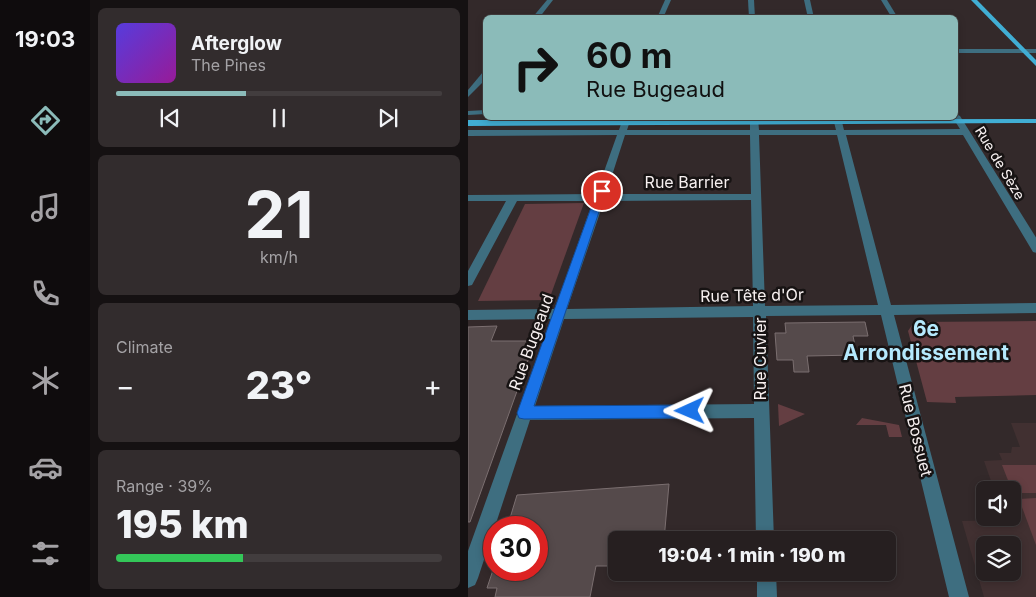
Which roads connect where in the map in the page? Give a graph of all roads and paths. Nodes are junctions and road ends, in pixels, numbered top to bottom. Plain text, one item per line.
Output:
1 (550, 0) edge
2 (668, 0) edge
3 (751, 0) edge
4 (807, 0) edge
5 (884, 0) edge
6 (974, 0) edge
7 (538, 15) edge
8 (661, 15) edge
9 (752, 15) edge
10 (810, 15) edge
11 (893, 15) edge
12 (958, 51) edge
13 (1023, 51) junction
14 (1036, 51) edge
15 (1036, 65) edge
16 (483, 78) edge
17 (468, 95) edge
18 (468, 112) edge
19 (483, 112) edge
20 (958, 119) edge
21 (933, 120) edge
22 (958, 120) edge
23 (1036, 121) edge
24 (468, 123) edge
25 (625, 124) edge
26 (754, 124) edge
27 (838, 124) edge
28 (965, 132) junction
29 (468, 133) edge
30 (756, 197) junction
31 (468, 198) edge
32 (514, 198) junction
33 (600, 198) junction
34 (1036, 249) edge
35 (468, 282) edge
36 (1036, 308) edge
37 (886, 310) junction
38 (760, 312) junction
39 (468, 314) edge
40 (560, 314) junction
41 (761, 411) junction
42 (524, 413) junction
43 (765, 531) edge
44 (468, 578) edge
45 (766, 581) edge
46 (767, 597) edge
47 (958, 597) edge

1 - 7 street
2 - 8 street
3 - 9 street
4 - 10 street
5 - 11 street
6 - 13 main road
12 - 13 street
13 - 14 street
13 - 15 main road
16 - 17 street
18 - 19 street
20 - 23 main road
21 - 27 main road
22 - 28 street, Rue de Sèze
24 - 25 main road
25 - 26 street
25 - 29 street
25 - 33 street, Rue Bugeaud
26 - 27 street
26 - 30 street, Rue Cuvier
27 - 28 street
27 - 37 street, Rue Bossuet
28 - 34 street, Rue de Sèze
30 - 33 street, Rue Barrier
30 - 38 street, Rue Cuvier
31 - 32 street, Rue Barrier
32 - 33 street, Rue Barrier
32 - 35 street
33 - 40 street, Rue Bugeaud
36 - 37 street, Rue Tête d'Or
37 - 38 street, Rue Tête d'Or
37 - 47 street, Rue Bossuet
38 - 40 street, Rue Tête d'Or
38 - 41 street, Rue Cuvier
39 - 40 street, Rue Tête d'Or
40 - 42 street, Rue Bugeaud
41 - 42 street
41 - 43 street, Rue Cuvier
42 - 44 street, Rue Bugeaud
45 - 46 street

